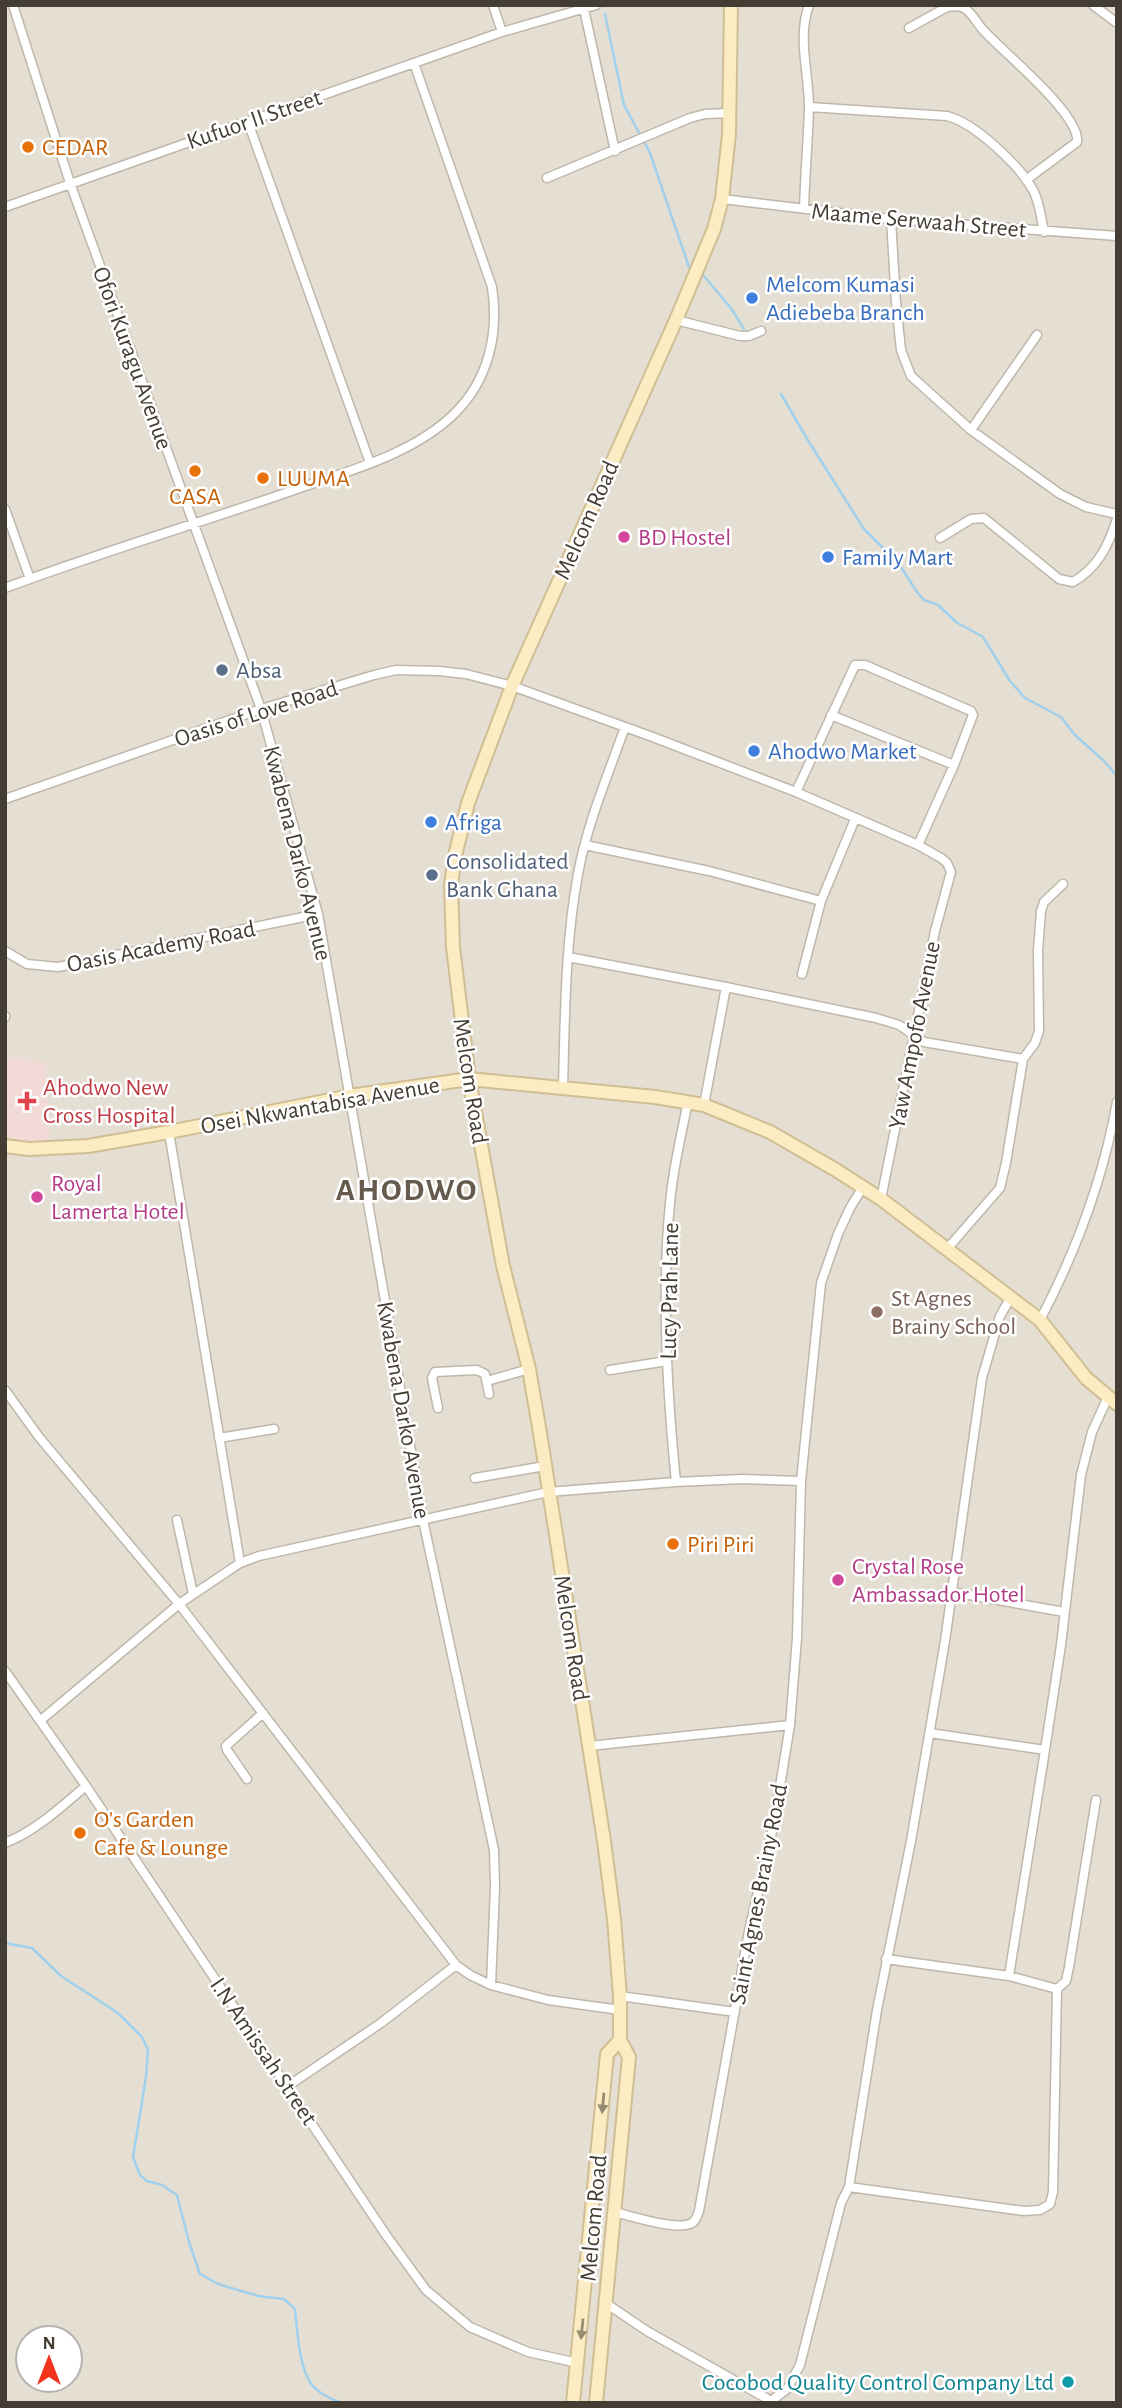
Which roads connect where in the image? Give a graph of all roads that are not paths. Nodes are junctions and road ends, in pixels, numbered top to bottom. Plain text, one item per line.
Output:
1 (12, 5) edge
2 (493, 5) edge
3 (596, 5) edge
4 (730, 5) edge
5 (809, 5) edge
6 (1093, 5) edge
7 (584, 9) junction
8 (1117, 23) edge
9 (909, 27) dead end
10 (502, 32) junction
11 (414, 63) junction
12 (809, 107) junction
13 (730, 113) junction
14 (248, 122) junction
15 (615, 151) junction
16 (547, 178) dead end
17 (1026, 180) junction
18 (70, 183) junction
19 (722, 200) junction
20 (5, 207) edge
21 (804, 209) junction
22 (891, 219) junction
23 (1044, 232) junction
24 (1117, 236) edge
25 (676, 320) junction
26 (761, 331) dead end
27 (1037, 335) dead end
28 (971, 430) junction
29 (370, 463) junction
30 (5, 509) edge
31 (1117, 516) edge
32 (194, 526) junction
33 (940, 538) dead end
34 (30, 579) junction
35 (5, 588) edge
36 (512, 686) junction
37 (261, 709) junction
38 (831, 715) junction
39 (625, 727) junction
40 (954, 765) junction
41 (796, 792) junction
42 (5, 799) edge
43 (855, 819) junction
44 (585, 845) junction
45 (918, 845) junction
46 (951, 872) joint
47 (1063, 884) dead end
48 (821, 901) junction
49 (318, 914) junction
50 (5, 951) edge
51 (568, 957) junction
52 (802, 974) dead end
53 (726, 986) junction
54 (914, 1036) junction
55 (1023, 1059) junction
56 (468, 1079) junction
57 (564, 1087) junction
58 (350, 1096) junction
59 (688, 1102) junction
60 (1117, 1102) edge
61 (704, 1105) junction
62 (169, 1132) junction
63 (5, 1146) edge
64 (863, 1187) junction
65 (881, 1199) junction
66 (947, 1249) junction
67 (1011, 1297) junction
68 (1040, 1320) junction
69 (667, 1362) junction
70 (528, 1369) junction
71 (610, 1370) dead end
72 (487, 1381) junction
73 (5, 1390) edge
74 (489, 1394) dead end
75 (1112, 1400) edge
76 (438, 1408) dead end
77 (274, 1429) dead end
78 (219, 1438) junction
79 (545, 1466) junction
80 (475, 1478) dead end
81 (801, 1481) junction
82 (676, 1482) junction
83 (548, 1492) junction
84 (177, 1520) dead end
85 (423, 1520) junction
86 (240, 1563) junction
87 (953, 1592) junction
88 (193, 1594) junction
89 (179, 1604) junction
90 (1064, 1612) junction
91 (5, 1671) edge
92 (263, 1713) junction
93 (41, 1720) junction
94 (790, 1725) junction
95 (930, 1733) junction
96 (589, 1746) junction
97 (1045, 1750) junction
98 (247, 1779) dead end
99 (86, 1786) junction
100 (1096, 1800) dead end
101 (5, 1843) edge
102 (886, 1959) junction
103 (456, 1965) junction
104 (1009, 1976) junction
105 (491, 1985) junction
106 (1057, 1989) junction
107 (620, 1996) junction
108 (620, 2010) junction
109 (735, 2012) junction
110 (620, 2040) junction
111 (288, 2086) junction
112 (849, 2187) junction
113 (614, 2212) junction
114 (586, 2294) junction
115 (607, 2304) junction
116 (578, 2363) junction
117 (573, 2403) edge
118 (596, 2403) edge

1 - 18 street, Ofori Kuragu Avenue
2 - 10 street
3 - 7 street, Kufuor II Street
4 - 13 main road, Melcom Road
5 - 12 street
6 - 8 street
7 - 10 street, Kufuor II Street
7 - 15 street
9 - 17 street
10 - 11 street, Kufuor II Street
11 - 14 street, Kufuor II Street
11 - 29 street
12 - 17 street
12 - 21 street
13 - 15 street
13 - 19 main road, Melcom Road
14 - 18 street, Kufuor II Street
14 - 29 street
15 - 16 street
17 - 23 street
18 - 20 street, Kufuor II Street
18 - 32 street, Ofori Kuragu Avenue
19 - 21 street, Maame Serwaah Street
19 - 25 main road, Melcom Road
21 - 22 street, Maame Serwaah Street
22 - 23 street, Maame Serwaah Street
22 - 28 street
23 - 24 street, Maame Serwaah Street
25 - 26 street
25 - 36 main road, Melcom Road
27 - 28 street
28 - 31 street
29 - 32 street
30 - 34 street
31 - 33 street
32 - 34 street
32 - 37 street, Ofori Kuragu Avenue
34 - 35 street
36 - 37 street, Oasis of Love Road
36 - 39 street, Oasis of Love Road
36 - 56 main road, Melcom Road
37 - 42 street, Oasis of Love Road
37 - 49 street, Kwabena Darko Avenue
38 - 40 street
38 - 40 street
38 - 41 street
39 - 41 street, Oasis of Love Road
39 - 44 street
40 - 45 street
41 - 43 street, Oasis of Love Road
43 - 45 street, Oasis of Love Road
43 - 48 street
44 - 48 street
44 - 51 street
45 - 46 street, Oasis of Love Road
46 - 54 street, Yaw Ampofo Avenue
47 - 55 street
48 - 52 street
49 - 50 street, Oasis Academy Road
49 - 58 street, Kwabena Darko Avenue
51 - 53 street
51 - 57 street
53 - 54 street
53 - 61 street
54 - 55 street
54 - 65 street, Yaw Ampofo Avenue
55 - 66 street
56 - 57 main road, Osei Nkwantabisa Avenue
56 - 58 main road, Osei Nkwantabisa Avenue
56 - 70 main road, Melcom Road
57 - 59 main road, Osei Nkwantabisa Avenue
58 - 62 main road, Osei Nkwantabisa Avenue
58 - 85 street, Kwabena Darko Avenue
59 - 61 main road, Osei Nkwantabisa Avenue
59 - 69 street, Lucy Prah Lane
60 - 68 street
61 - 64 main road, Osei Nkwantabisa Avenue
62 - 63 main road, Osei Nkwantabisa Avenue
62 - 78 street
64 - 65 main road, Osei Nkwantabisa Avenue
64 - 81 street, Saint Agnes Brainy Road
65 - 66 main road, Osei Nkwantabisa Avenue
66 - 67 main road, Osei Nkwantabisa Avenue
67 - 68 main road, Osei Nkwantabisa Avenue
67 - 87 street
68 - 75 main road, Osei Nkwantabisa Avenue
69 - 71 street
69 - 82 street, Lucy Prah Lane
70 - 72 street
70 - 79 main road, Melcom Road
72 - 74 street
72 - 76 street
73 - 89 street
75 - 90 street
77 - 78 street
78 - 86 street
79 - 80 street
79 - 83 main road, Melcom Road
81 - 82 street
81 - 94 street, Saint Agnes Brainy Road
82 - 83 street
83 - 85 street
83 - 96 main road, Melcom Road
84 - 88 street
85 - 86 street
85 - 105 street, Kwabena Darko Avenue
86 - 88 street
87 - 90 street
87 - 95 street
88 - 89 street
89 - 92 street
89 - 93 street
90 - 97 street
91 - 93 street, I.N Amissah Street
92 - 98 street
92 - 103 street
93 - 99 street, I.N Amissah Street
94 - 96 street
94 - 109 street, Saint Agnes Brainy Road
95 - 97 street
95 - 102 street
96 - 107 main road, Melcom Road
97 - 104 street
99 - 101 street
99 - 111 street, I.N Amissah Street
100 - 106 street
102 - 104 street
102 - 112 street
103 - 105 street
103 - 111 street
104 - 106 street
105 - 108 street
106 - 112 street
107 - 108 main road, Melcom Road
107 - 109 street
108 - 110 main road, Melcom Road
109 - 113 street, Saint Agnes Brainy Road
110 - 113 main road
110 -> 114 main road, Melcom Road
111 - 116 street, I.N Amissah Street
112 - 115 street
113 - 115 main road
114 - 115 main road
114 -> 116 main road, Melcom Road
115 - 118 main road
116 - 117 main road, Melcom Road

